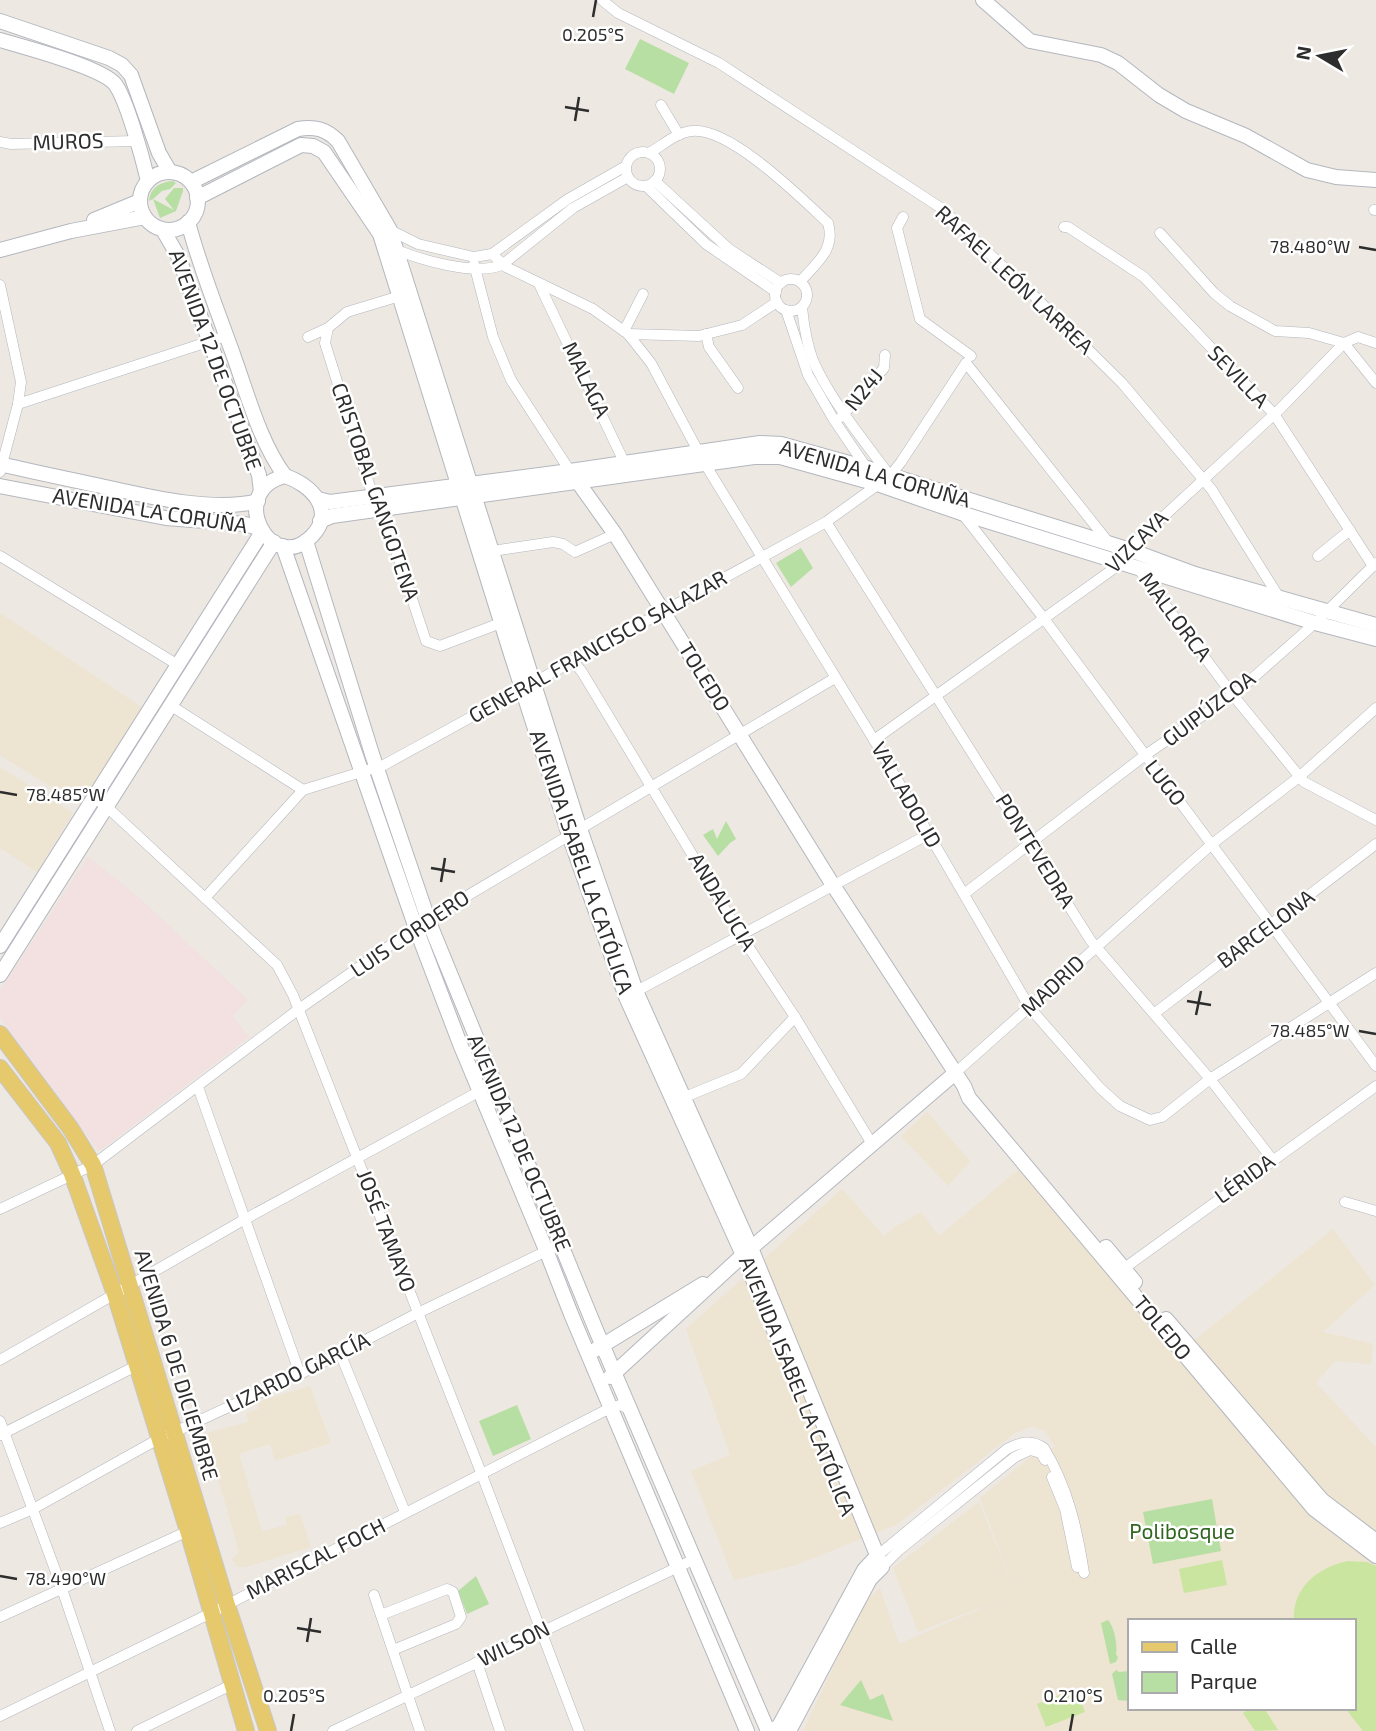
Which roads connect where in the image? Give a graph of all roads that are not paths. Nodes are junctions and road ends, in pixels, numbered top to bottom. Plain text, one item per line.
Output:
1 (602, 0) edge
2 (983, 0) edge
3 (0, 21) edge
4 (0, 40) edge
5 (131, 75) junction
6 (110, 80) junction
7 (138, 96) junction
8 (124, 102) junction
9 (661, 105) dead end
10 (679, 135) junction
11 (136, 141) junction
12 (0, 142) edge
13 (649, 153) junction
14 (170, 172) junction
15 (627, 172) junction
16 (1376, 180) edge
17 (148, 181) junction
18 (191, 182) junction
19 (651, 183) junction
20 (197, 198) junction
21 (140, 201) junction
22 (145, 217) junction
23 (903, 217) dead end
24 (188, 222) junction
25 (1064, 227) dead end
26 (71, 230) junction
27 (163, 230) junction
28 (390, 230) junction
29 (1160, 233) dead end
30 (418, 244) junction
31 (390, 247) junction
32 (0, 250) edge
33 (492, 254) junction
34 (415, 256) junction
35 (474, 257) junction
36 (502, 265) junction
37 (474, 270) junction
38 (800, 282) junction
39 (0, 285) edge
40 (540, 286) junction
41 (778, 293) junction
42 (643, 294) dead end
43 (400, 296) junction
44 (802, 307) junction
45 (786, 310) junction
46 (328, 328) junction
47 (626, 333) junction
48 (706, 334) junction
49 (226, 337) junction
50 (308, 337) dead end
51 (211, 342) junction
52 (1344, 343) junction
53 (1376, 343) edge
54 (885, 355) dead end
55 (969, 360) junction
56 (1376, 383) edge
57 (738, 388) dead end
58 (18, 404) junction
59 (845, 414) junction
60 (1274, 414) junction
61 (834, 420) junction
62 (701, 458) junction
63 (1, 467) edge
64 (867, 468) junction
65 (627, 469) junction
66 (285, 476) junction
67 (574, 477) junction
68 (1203, 478) junction
69 (883, 480) junction
70 (86, 483) junction
71 (0, 486) edge
72 (466, 491) junction
73 (373, 496) junction
74 (260, 497) junction
75 (318, 499) junction
76 (82, 503) junction
77 (963, 506) junction
78 (381, 510) junction
79 (320, 521) junction
80 (825, 522) junction
81 (260, 530) junction
82 (1349, 530) junction
83 (615, 534) junction
84 (306, 541) junction
85 (279, 544) junction
86 (1109, 544) junction
87 (492, 551) junction
88 (0, 556) edge
89 (1318, 556) dead end
90 (761, 558) junction
91 (1130, 559) junction
92 (1374, 564) edge
93 (1280, 599) junction
94 (663, 612) junction
95 (1325, 612) junction
96 (1043, 619) junction
97 (507, 620) junction
98 (1315, 623) junction
99 (1376, 625) edge
100 (1376, 639) edge
101 (573, 660) junction
102 (178, 665) junction
103 (835, 678) junction
104 (528, 685) junction
105 (1233, 694) junction
106 (937, 696) junction
107 (170, 705) junction
108 (1376, 708) edge
109 (739, 734) junction
110 (874, 740) junction
111 (1144, 756) junction
112 (376, 768) junction
113 (361, 772) junction
114 (1299, 777) junction
115 (652, 787) junction
116 (303, 790) junction
117 (93, 797) junction
118 (107, 807) junction
119 (1376, 820) edge
120 (575, 832) junction
121 (929, 834) junction
122 (1030, 842) junction
123 (1212, 844) junction
124 (1376, 844) edge
125 (834, 886) junction
126 (964, 894) junction
127 (205, 898) junction
128 (422, 923) junction
129 (1272, 925) junction
130 (740, 934) junction
131 (0, 946) edge
132 (1096, 947) junction
133 (1376, 973) edge
134 (0, 975) edge
135 (631, 994) junction
136 (1329, 1003) junction
137 (1030, 1008) junction
138 (299, 1009) junction
139 (1155, 1013) junction
140 (795, 1017) junction
141 (0, 1034) edge
142 (1376, 1066) edge
143 (0, 1068) edge
144 (1210, 1079) junction
145 (959, 1080) junction
146 (1376, 1086) edge
147 (198, 1087) junction
148 (480, 1091) junction
149 (678, 1100) junction
150 (872, 1144) junction
151 (357, 1158) junction
152 (1272, 1160) junction
153 (93, 1164) junction
154 (72, 1174) junction
155 (1345, 1202) dead end
156 (0, 1209) edge
157 (1376, 1211) edge
158 (246, 1219) junction
159 (561, 1244) junction
160 (546, 1250) junction
161 (747, 1252) junction
162 (732, 1266) junction
163 (1120, 1271) junction
164 (130, 1286) junction
165 (115, 1294) junction
166 (418, 1313) junction
167 (603, 1345) junction
168 (340, 1353) junction
169 (587, 1354) junction
170 (0, 1360) edge
171 (136, 1366) junction
172 (615, 1373) junction
173 (300, 1374) junction
174 (600, 1383) junction
175 (610, 1408) junction
176 (631, 1410) junction
177 (0, 1421) edge
178 (175, 1432) junction
179 (2, 1434) edge
180 (159, 1439) junction
181 (482, 1475) junction
182 (33, 1509) junction
183 (404, 1512) junction
184 (0, 1523) edge
185 (188, 1531) junction
186 (1376, 1541) edge
187 (1376, 1556) edge
188 (695, 1559) junction
189 (875, 1565) junction
190 (678, 1567) junction
191 (1081, 1569) dead end
192 (62, 1588) junction
193 (374, 1595) dead end
194 (226, 1605) junction
195 (211, 1613) junction
196 (381, 1615) junction
197 (0, 1617) edge
198 (542, 1630) junction
199 (393, 1650) junction
200 (477, 1662) junction
201 (89, 1672) junction
202 (231, 1685) junction
203 (408, 1697) junction
204 (0, 1716) edge
205 (110, 1731) edge
206 (137, 1731) edge
207 (246, 1731) edge
208 (268, 1731) edge
209 (333, 1731) edge
210 (421, 1731) edge
211 (500, 1731) edge
212 (579, 1731) edge
213 (747, 1731) edge
214 (770, 1731) edge
215 (789, 1731) edge

1 - 68 street, RAFAEL LEÓN LARREA
2 - 16 main road
3 - 5 main road
4 - 6 main road
5 - 6 main road
5 - 7 main road
6 - 8 main road
7 - 8 main road
7 - 14 main road
8 - 11 main road
9 - 10 street
10 - 13 street
10 - 38 street
11 - 12 street, MUROS
11 - 17 main road
13 - 15 street
13 - 19 street
14 - 17 main road
14 - 18 main road
15 - 19 street
15 - 33 street
15 - 36 street
17 - 21 main road
18 - 20 main road
18 - 28 main road
19 - 41 street
20 - 24 main road
20 - 31 main road, AVENIDA ISABEL LA CATÓLICA
21 - 22 main road
21 - 26 main road
22 - 26 main road
22 - 27 main road
23 - 55 street
24 - 27 main road
24 - 49 main road, AVENIDA 12 DE OCTUBRE
25 - 60 street, SEVILLA
26 - 32 main road
27 - 51 main road, AVENIDA 12 DE OCTUBRE
28 - 30 street
28 - 31 main road
29 - 52 street
30 - 34 street
30 - 35 street
31 - 34 street
31 - 43 main road, AVENIDA ISABEL LA CATÓLICA
31 - 72 main road, AVENIDA ISABEL LA CATÓLICA
33 - 35 street
33 - 36 street, VALLADOLID
34 - 37 street
35 - 37 street, TOLEDO
36 - 37 street
36 - 40 street, VALLADOLID
37 - 67 street, TOLEDO
38 - 41 street
38 - 44 street
39 - 58 street
40 - 47 street, VALLADOLID
40 - 65 street, MALAGA
41 - 45 street
41 - 48 street
42 - 47 street
43 - 46 street
43 - 72 main road, AVENIDA ISABEL LA CATÓLICA
44 - 45 street
44 - 59 street
45 - 61 street
46 - 50 street
46 - 73 street, CRISTOBAL GANGOTENA
47 - 48 street
47 - 62 street, VALLADOLID
48 - 57 street
49 - 51 street
49 - 66 main road, AVENIDA 12 DE OCTUBRE
51 - 58 street
51 - 74 main road, AVENIDA 12 DE OCTUBRE
52 - 53 street
52 - 56 street
52 - 60 street, VIZCAYA
54 - 59 street, N24J
55 - 69 street, GENERAL FRANCISCO SALAZAR
55 - 86 street
58 - 63 street
59 - 61 street, N24J
59 - 69 street
60 - 68 street, VIZCAYA
60 - 82 street, SEVILLA
61 - 64 street
62 - 64 main road, AVENIDA LA CORUÑA
62 - 65 main road, AVENIDA LA CORUÑA
62 - 69 main road, AVENIDA LA CORUÑA
62 - 90 street, VALLADOLID
63 - 70 main road, AVENIDA LA CORUÑA
64 - 69 main road, AVENIDA LA CORUÑA
65 - 67 main road, AVENIDA LA CORUÑA
66 - 74 main road
66 - 75 main road
67 - 72 main road, AVENIDA LA CORUÑA
67 - 83 main road, TOLEDO
68 - 91 street, VIZCAYA
68 - 93 street, RAFAEL LEÓN LARREA
69 - 77 main road, AVENIDA LA CORUÑA
69 - 80 street, GENERAL FRANCISCO SALAZAR
70 - 74 main road, AVENIDA LA CORUÑA
70 - 76 main road
71 - 76 main road, AVENIDA LA CORUÑA
72 - 73 main road, AVENIDA LA CORUÑA
72 - 78 main road, AVENIDA LA CORUÑA
72 - 87 main road, AVENIDA ISABEL LA CATÓLICA
72 - 97 main road, AVENIDA ISABEL LA CATÓLICA
73 - 75 main road, AVENIDA LA CORUÑA
73 - 78 street, CRISTOBAL GANGOTENA
74 - 81 main road
75 - 79 main road
76 - 81 main road, AVENIDA LA CORUÑA
77 - 86 main road, AVENIDA LA CORUÑA
77 - 91 main road, AVENIDA LA CORUÑA
77 - 96 street, LUGO
78 - 79 main road, AVENIDA LA CORUÑA
78 - 97 street, CRISTOBAL GANGOTENA
79 - 84 main road
80 - 90 street, GENERAL FRANCISCO SALAZAR
80 - 106 street, PONTEVEDRA
81 - 85 main road
81 - 102 main road
82 - 89 street
82 - 92 street, SEVILLA
83 - 87 street
83 - 94 main road, TOLEDO
84 - 85 main road
84 - 112 main road, AVENIDA 12 DE OCTUBRE
85 - 107 main road
85 - 113 main road, AVENIDA 12 DE OCTUBRE
86 - 91 main road, AVENIDA LA CORUÑA
87 - 97 main road, AVENIDA ISABEL LA CATÓLICA
88 - 102 street
90 - 94 street, GENERAL FRANCISCO SALAZAR
90 - 103 street, VALLADOLID
91 - 93 main road, AVENIDA LA CORUÑA
91 - 96 street, VIZCAYA
91 - 98 main road, AVENIDA LA CORUÑA
91 - 105 street, MALLORCA
92 - 95 street, GUIPÚZCOA
93 - 95 main road, AVENIDA LA CORUÑA
94 - 101 street, GENERAL FRANCISCO SALAZAR
94 - 109 main road, TOLEDO
95 - 98 street, GUIPÚZCOA
95 - 99 main road, AVENIDA LA CORUÑA
96 - 106 street, VIZCAYA
96 - 111 street, LUGO
97 - 104 main road, AVENIDA ISABEL LA CATÓLICA
98 - 100 main road, AVENIDA LA CORUÑA
98 - 105 street, GUIPÚZCOA
101 - 104 street, GENERAL FRANCISCO SALAZAR
101 - 115 street, ANDALUCIA
102 - 117 main road
103 - 109 street, LUIS CORDERO
103 - 110 street, VALLADOLID
104 - 112 street, GENERAL FRANCISCO SALAZAR
104 - 120 main road, AVENIDA ISABEL LA CATÓLICA
105 - 111 street, GUIPÚZCOA
105 - 114 street, MALLORCA
106 - 110 street, VIZCAYA
106 - 122 street, PONTEVEDRA
107 - 116 street
107 - 118 main road
108 - 114 street, MADRID
109 - 115 street, LUIS CORDERO
109 - 125 main road, TOLEDO
110 - 121 street, VALLADOLID
111 - 122 street, GUIPÚZCOA
111 - 123 street, LUGO
112 - 113 street, GENERAL FRANCISCO SALAZAR
112 - 128 main road, AVENIDA 12 DE OCTUBRE
113 - 116 street, GENERAL FRANCISCO SALAZAR
113 - 128 main road, AVENIDA 12 DE OCTUBRE
114 - 119 street, MALLORCA
114 - 123 street, MADRID
115 - 120 street, LUIS CORDERO
115 - 130 street, ANDALUCIA
116 - 127 street
117 - 118 street, JOSÉ TAMAYO
117 - 131 main road
118 - 127 street, JOSÉ TAMAYO
118 - 134 main road
120 - 128 street, LUIS CORDERO
120 - 135 main road, AVENIDA ISABEL LA CATÓLICA
121 - 125 street
121 - 126 street, VALLADOLID
122 - 126 street, GUIPÚZCOA
122 - 132 street, PONTEVEDRA
123 - 129 street, LUGO
123 - 132 street, MADRID
124 - 129 street, BARCELONA
125 - 130 street
125 - 145 main road, TOLEDO
126 - 137 street, VALLADOLID
127 - 138 street, JOSÉ TAMAYO
128 - 138 street, LUIS CORDERO
128 - 148 main road, AVENIDA 12 DE OCTUBRE
128 - 159 main road, AVENIDA 12 DE OCTUBRE
129 - 136 street, LUGO
129 - 139 street, BARCELONA
130 - 135 street
130 - 140 street, ANDALUCIA
132 - 137 street, MADRID
132 - 139 street, PONTEVEDRA
133 - 136 street, VALLADOLID
135 - 149 main road, AVENIDA ISABEL LA CATÓLICA
136 - 142 street, LUGO
136 - 144 street, VALLADOLID
137 - 144 street, VALLADOLID
137 - 145 street, MADRID
138 - 147 street, LUIS CORDERO
138 - 151 street, JOSÉ TAMAYO
139 - 144 street, PONTEVEDRA
140 - 149 street
140 - 150 street, ANDALUCIA
141 - 153 main road, AVENIDA 6 DE DICIEMBRE
143 - 154 main road, AVENIDA 6 DE DICIEMBRE
144 - 152 street, PONTEVEDRA
145 - 150 main road, MADRID
145 - 163 main road, TOLEDO
146 - 152 street, LÉRIDA
147 - 153 street, LUIS CORDERO
147 - 158 street
148 - 151 street
148 - 160 main road, AVENIDA 12 DE OCTUBRE
149 - 161 main road, AVENIDA ISABEL LA CATÓLICA
150 - 161 main road, MADRID
151 - 158 street
151 - 166 street, JOSÉ TAMAYO
152 - 163 street, LÉRIDA
153 - 154 street, LUIS CORDERO
153 - 164 main road, AVENIDA 6 DE DICIEMBRE
154 - 156 street, LUIS CORDERO
154 - 165 main road, AVENIDA 6 DE DICIEMBRE
155 - 157 street
158 - 164 street
158 - 173 street
159 - 160 street, LIZARDO GARCÍA
159 - 167 main road, AVENIDA 12 DE OCTUBRE
160 - 166 street, LIZARDO GARCÍA
160 - 169 main road, AVENIDA 12 DE OCTUBRE
161 - 162 main road, MADRID
161 - 189 main road, AVENIDA ISABEL LA CATÓLICA
162 - 167 main road, MADRID
162 - 172 main road, MADRID
163 - 186 main road, TOLEDO
163 - 187 main road, TOLEDO
164 - 165 street
164 - 178 main road, AVENIDA 6 DE DICIEMBRE
165 - 170 street
165 - 171 main road, AVENIDA 6 DE DICIEMBRE
166 - 168 street, LIZARDO GARCÍA
166 - 181 street, JOSÉ TAMAYO
167 - 169 main road, MADRID
167 - 172 main road, AVENIDA 12 DE OCTUBRE
168 - 173 street, LIZARDO GARCÍA
168 - 183 street
169 - 174 main road, AVENIDA 12 DE OCTUBRE
171 - 179 street
171 - 180 main road, AVENIDA 6 DE DICIEMBRE
172 - 174 main road, MADRID
172 - 176 main road, AVENIDA 12 DE OCTUBRE
173 - 178 street, LIZARDO GARCÍA
174 - 175 main road, AVENIDA 12 DE OCTUBRE
175 - 176 street
175 - 181 street, MARISCAL FOCH
175 - 190 main road, AVENIDA 12 DE OCTUBRE
176 - 188 main road, AVENIDA 12 DE OCTUBRE
177 - 179 street
178 - 180 street, LIZARDO GARCÍA
178 - 194 main road, AVENIDA 6 DE DICIEMBRE
179 - 182 street
180 - 182 street, LIZARDO GARCÍA
180 - 185 main road, AVENIDA 6 DE DICIEMBRE
181 - 183 street, MARISCAL FOCH
181 - 198 street, JOSÉ TAMAYO
182 - 184 street, LIZARDO GARCÍA
182 - 192 street
183 - 194 street, MARISCAL FOCH
185 - 192 street
185 - 195 main road, AVENIDA 6 DE DICIEMBRE
188 - 190 street, WILSON
188 - 214 main road, AVENIDA 12 DE OCTUBRE
189 - 191 street
189 - 214 main road
189 - 215 main road
190 - 198 street, WILSON
190 - 213 main road, AVENIDA 12 DE OCTUBRE
192 - 197 street
192 - 201 street
193 - 196 street
194 - 195 street, MARISCAL FOCH
194 - 208 main road, AVENIDA 6 DE DICIEMBRE
195 - 201 street, MARISCAL FOCH
195 - 202 main road, AVENIDA 6 DE DICIEMBRE
196 - 199 street
196 - 199 street
198 - 200 street, WILSON
198 - 212 street, JOSÉ TAMAYO
199 - 203 street
200 - 203 street, WILSON
200 - 211 street
201 - 204 street, MARISCAL FOCH
201 - 205 street
202 - 206 street
202 - 207 main road, AVENIDA 6 DE DICIEMBRE
203 - 209 street, WILSON
203 - 210 street

